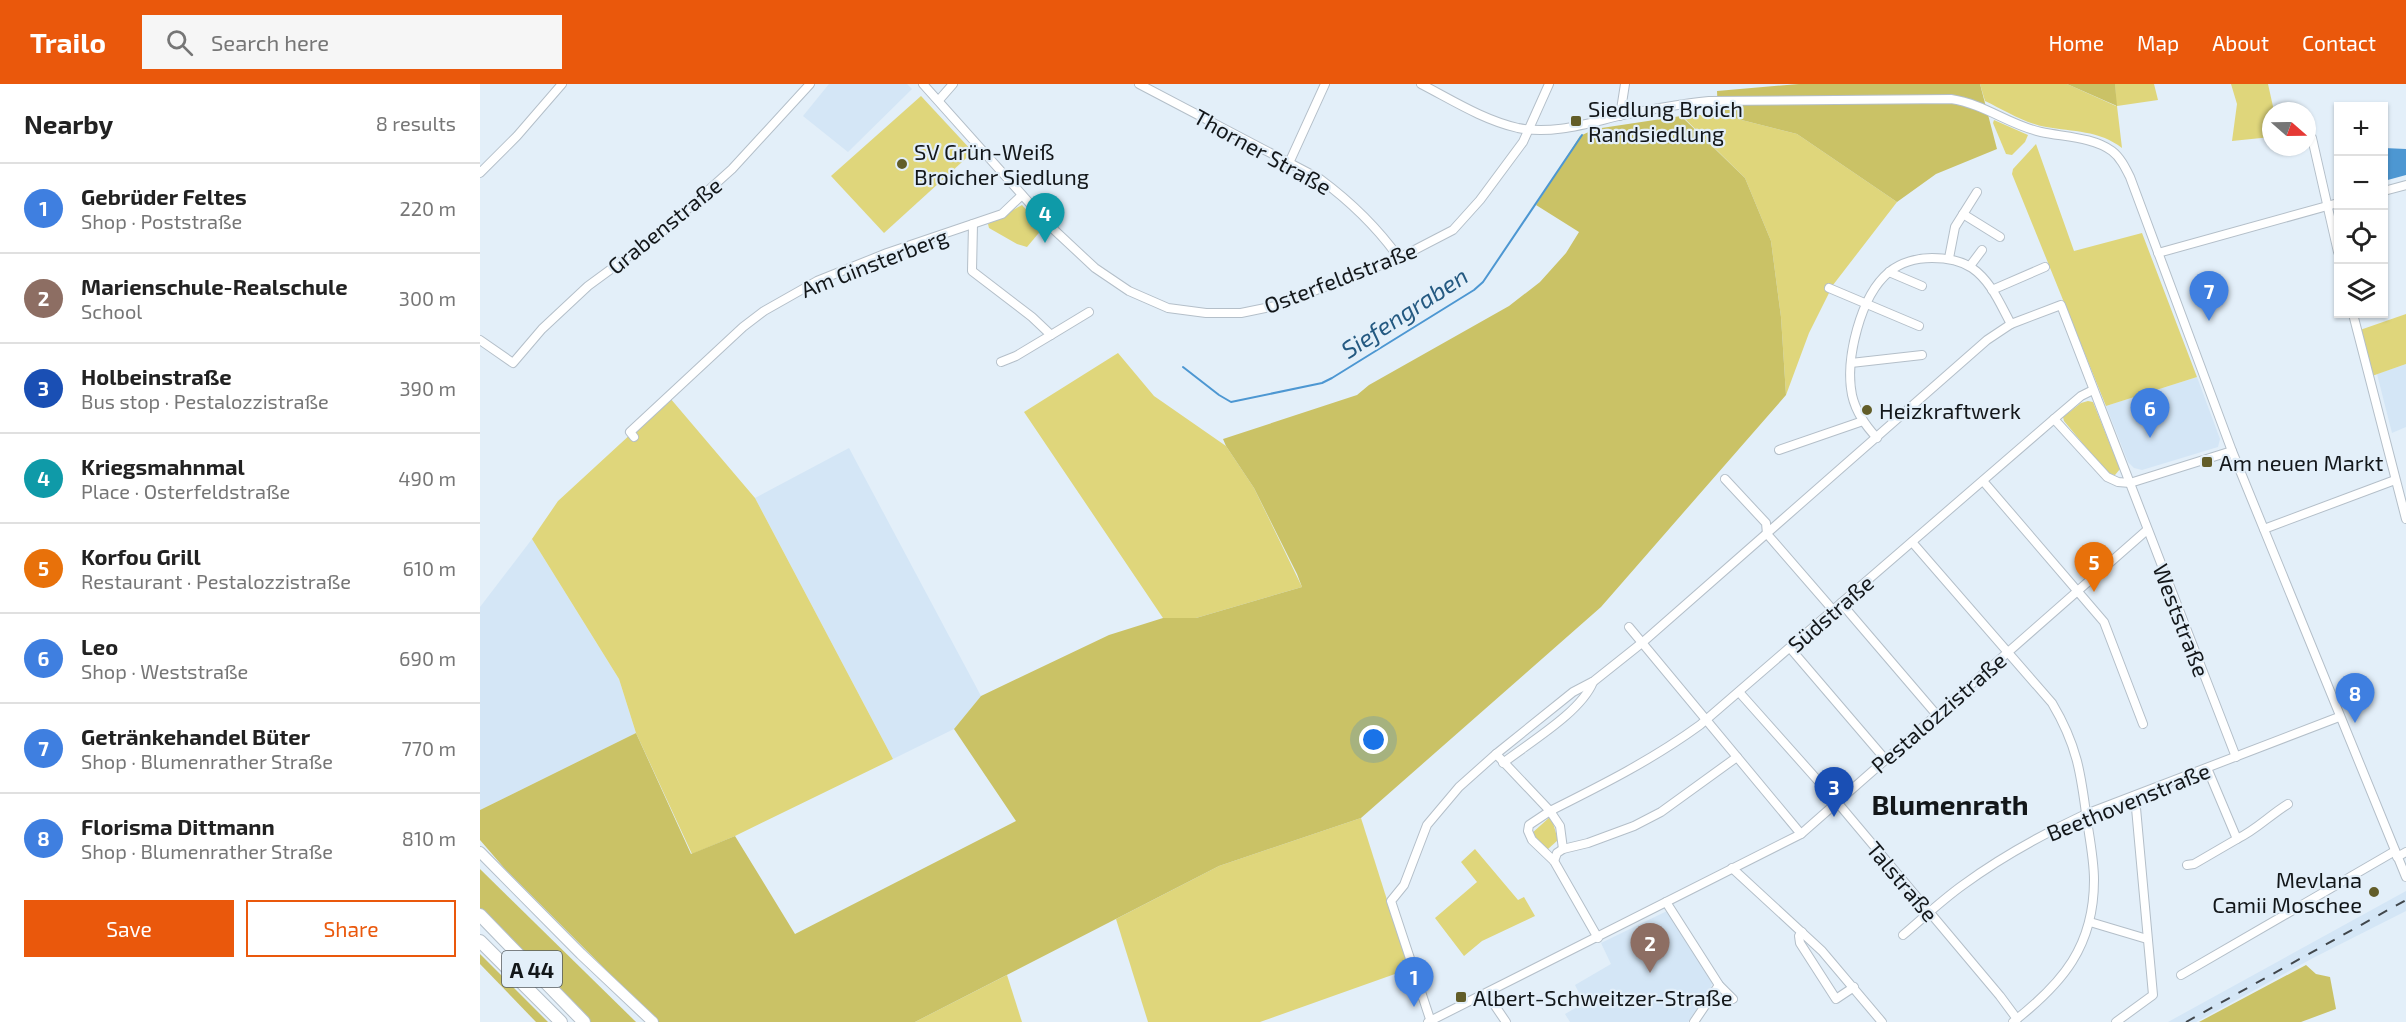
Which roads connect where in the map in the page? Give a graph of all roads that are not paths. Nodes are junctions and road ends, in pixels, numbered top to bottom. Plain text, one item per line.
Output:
1 (562, 84) edge
2 (810, 84) edge
3 (923, 84) edge
4 (953, 84) edge
5 (1139, 84) edge
6 (1325, 84) edge
7 (1421, 84) edge
8 (1549, 84) edge
9 (1625, 84) edge
10 (939, 100) junction
11 (1620, 116) junction
12 (1529, 129) junction
13 (2316, 155) edge
14 (1289, 163) junction
15 (480, 173) edge
16 (2406, 184) edge
17 (2388, 190) edge
18 (1977, 192) dead end
19 (1022, 195) junction
20 (2334, 204) edge
21 (2328, 206) junction
22 (1963, 214) junction
23 (973, 224) junction
24 (2334, 234) edge
25 (2000, 237) dead end
26 (1982, 250) dead end
27 (2158, 253) junction
28 (1399, 258) junction
29 (1949, 258) junction
30 (1970, 267) junction
31 (2045, 267) dead end
32 (1889, 272) junction
33 (1922, 286) dead end
34 (1829, 288) dead end
35 (1992, 290) junction
36 (1867, 305) junction
37 (1089, 312) dead end
38 (2354, 318) edge
39 (2011, 324) junction
40 (1919, 326) dead end
41 (1051, 335) junction
42 (480, 340) edge
43 (1922, 355) dead end
44 (1001, 362) dead end
45 (1851, 363) junction
46 (2093, 390) junction
47 (2054, 418) junction
48 (1863, 421) junction
49 (633, 437) dead end
50 (1877, 438) junction
51 (1779, 450) dead end
52 (2232, 451) junction
53 (1725, 478) dead end
54 (2395, 480) junction
55 (1983, 481) junction
56 (2130, 483) junction
57 (2406, 519) edge
58 (2264, 529) junction
59 (2147, 530) junction
60 (1767, 534) junction
61 (1912, 542) junction
62 (2078, 591) junction
63 (1841, 603) junction
64 (1833, 610) junction
65 (1629, 627) dead end
66 (1643, 642) junction
67 (1790, 648) junction
68 (2008, 651) junction
69 (1594, 681) junction
70 (1738, 692) junction
71 (1936, 714) junction
72 (2339, 717) junction
73 (1707, 719) junction
74 (2143, 724) dead end
75 (1496, 754) junction
76 (1737, 757) junction
77 (2236, 757) junction
78 (1885, 759) junction
79 (1503, 763) junction
80 (2206, 768) junction
81 (2135, 797) junction
82 (1837, 802) junction
83 (2288, 804) dead end
84 (1550, 810) junction
85 (2086, 814) junction
86 (1801, 834) junction
87 (2237, 840) junction
88 (1563, 849) junction
89 (480, 852) edge
90 (2406, 852) edge
91 (2396, 854) junction
92 (1554, 861) junction
93 (2187, 865) dead end
94 (1732, 868) junction
95 (2406, 877) edge
96 (1666, 902) junction
97 (1929, 913) junction
98 (480, 915) edge
99 (2090, 922) junction
100 (1802, 932) junction
101 (1903, 935) dead end
102 (1598, 938) junction
103 (2147, 939) junction
104 (480, 941) edge
105 (2181, 975) dead end
106 (1719, 985) junction
107 (1854, 987) junction
108 (1487, 994) junction
109 (1733, 999) dead end
110 (2015, 1020) edge
111 (1430, 1021) edge
112 (1696, 1021) edge
113 (561, 1022) edge
114 (584, 1022) edge
115 (652, 1022) edge
116 (1506, 1022) edge
117 (1882, 1022) edge
118 (2116, 1022) edge

1 - 15 street
2 - 42 street, Grabenstraße
3 - 10 street, Osterfeldstraße
4 - 10 street
5 - 14 street, Thorner Straße
6 - 14 street
7 - 12 street
8 - 12 street, Osterfeldstraße
9 - 11 street
10 - 19 street, Osterfeldstraße
11 - 12 street
11 - 27 street
12 - 28 street, Osterfeldstraße
13 - 21 street
14 - 28 street, Thorner Straße
16 - 17 street
18 - 22 street
19 - 23 street, Am Ginsterberg
19 - 28 street, Osterfeldstraße
20 - 21 street
21 - 24 street
21 - 27 street
22 - 25 street
22 - 29 street
23 - 41 street
23 - 49 street, Am Ginsterberg
26 - 30 street
27 - 52 street
29 - 30 street
29 - 32 street
30 - 35 street
31 - 35 street
32 - 33 street
32 - 36 street
34 - 36 street
35 - 39 street
36 - 40 street
36 - 45 street
37 - 41 street
38 - 54 street
39 - 46 street, Weststraße
39 - 50 street
41 - 44 street
43 - 45 street
45 - 48 street
46 - 47 street, Südstraße
46 - 56 street, Weststraße
47 - 55 street, Südstraße
47 - 56 street
48 - 50 street
48 - 51 street
50 - 60 street
52 - 56 street
52 - 58 street
53 - 60 street
54 - 57 street
54 - 58 street
55 - 61 street, Südstraße
55 - 62 street
56 - 59 street, Weststraße
58 - 72 street
59 - 62 street, Pestalozzistraße
59 - 77 street, Weststraße
60 - 64 street
60 - 66 street
61 - 63 street, Südstraße
61 - 68 street
62 - 68 street, Pestalozzistraße
62 - 74 street
63 - 64 street, Südstraße
63 - 71 street
64 - 67 street, Südstraße
65 - 66 street
66 - 69 street
66 - 73 street
67 - 70 street, Südstraße
67 - 78 street
68 - 71 street, Pestalozzistraße
68 - 85 street
69 - 75 street
69 - 79 street
70 - 73 street, Südstraße
70 - 82 street, Talstraße
71 - 78 street, Pestalozzistraße
72 - 77 street, Beethovenstraße
72 - 91 street
73 - 76 street
73 - 84 street, Südstraße
75 - 79 street
75 - 111 street
76 - 86 street
76 - 88 street
77 - 80 street, Beethovenstraße
78 - 82 street, Pestalozzistraße
79 - 84 street
80 - 81 street, Beethovenstraße
80 - 87 street
81 - 85 street, Beethovenstraße
81 - 103 street
82 - 86 street, Pestalozzistraße
82 - 97 street, Talstraße
83 - 87 street
84 - 88 street
84 - 92 street, Südstraße
85 - 97 street, Beethovenstraße
85 - 99 street
86 - 94 street, Pestalozzistraße
87 - 93 street
88 - 92 street
89 - 115 main road
90 - 91 street
91 - 95 street
91 - 105 street
92 - 102 street
94 - 96 street, Pestalozzistraße
94 - 100 street
96 - 102 street, Pestalozzistraße
96 - 106 street
97 - 101 street, Beethovenstraße
97 - 110 street, Talstraße
98 - 114 highway, A 44
99 - 103 street
99 - 110 street
100 - 107 street
100 - 107 street
102 - 108 street, Pestalozzistraße
103 - 118 street
104 - 113 highway, A 44
106 - 109 street
106 - 112 street
107 - 117 street
108 - 111 street, Pestalozzistraße
108 - 116 street

